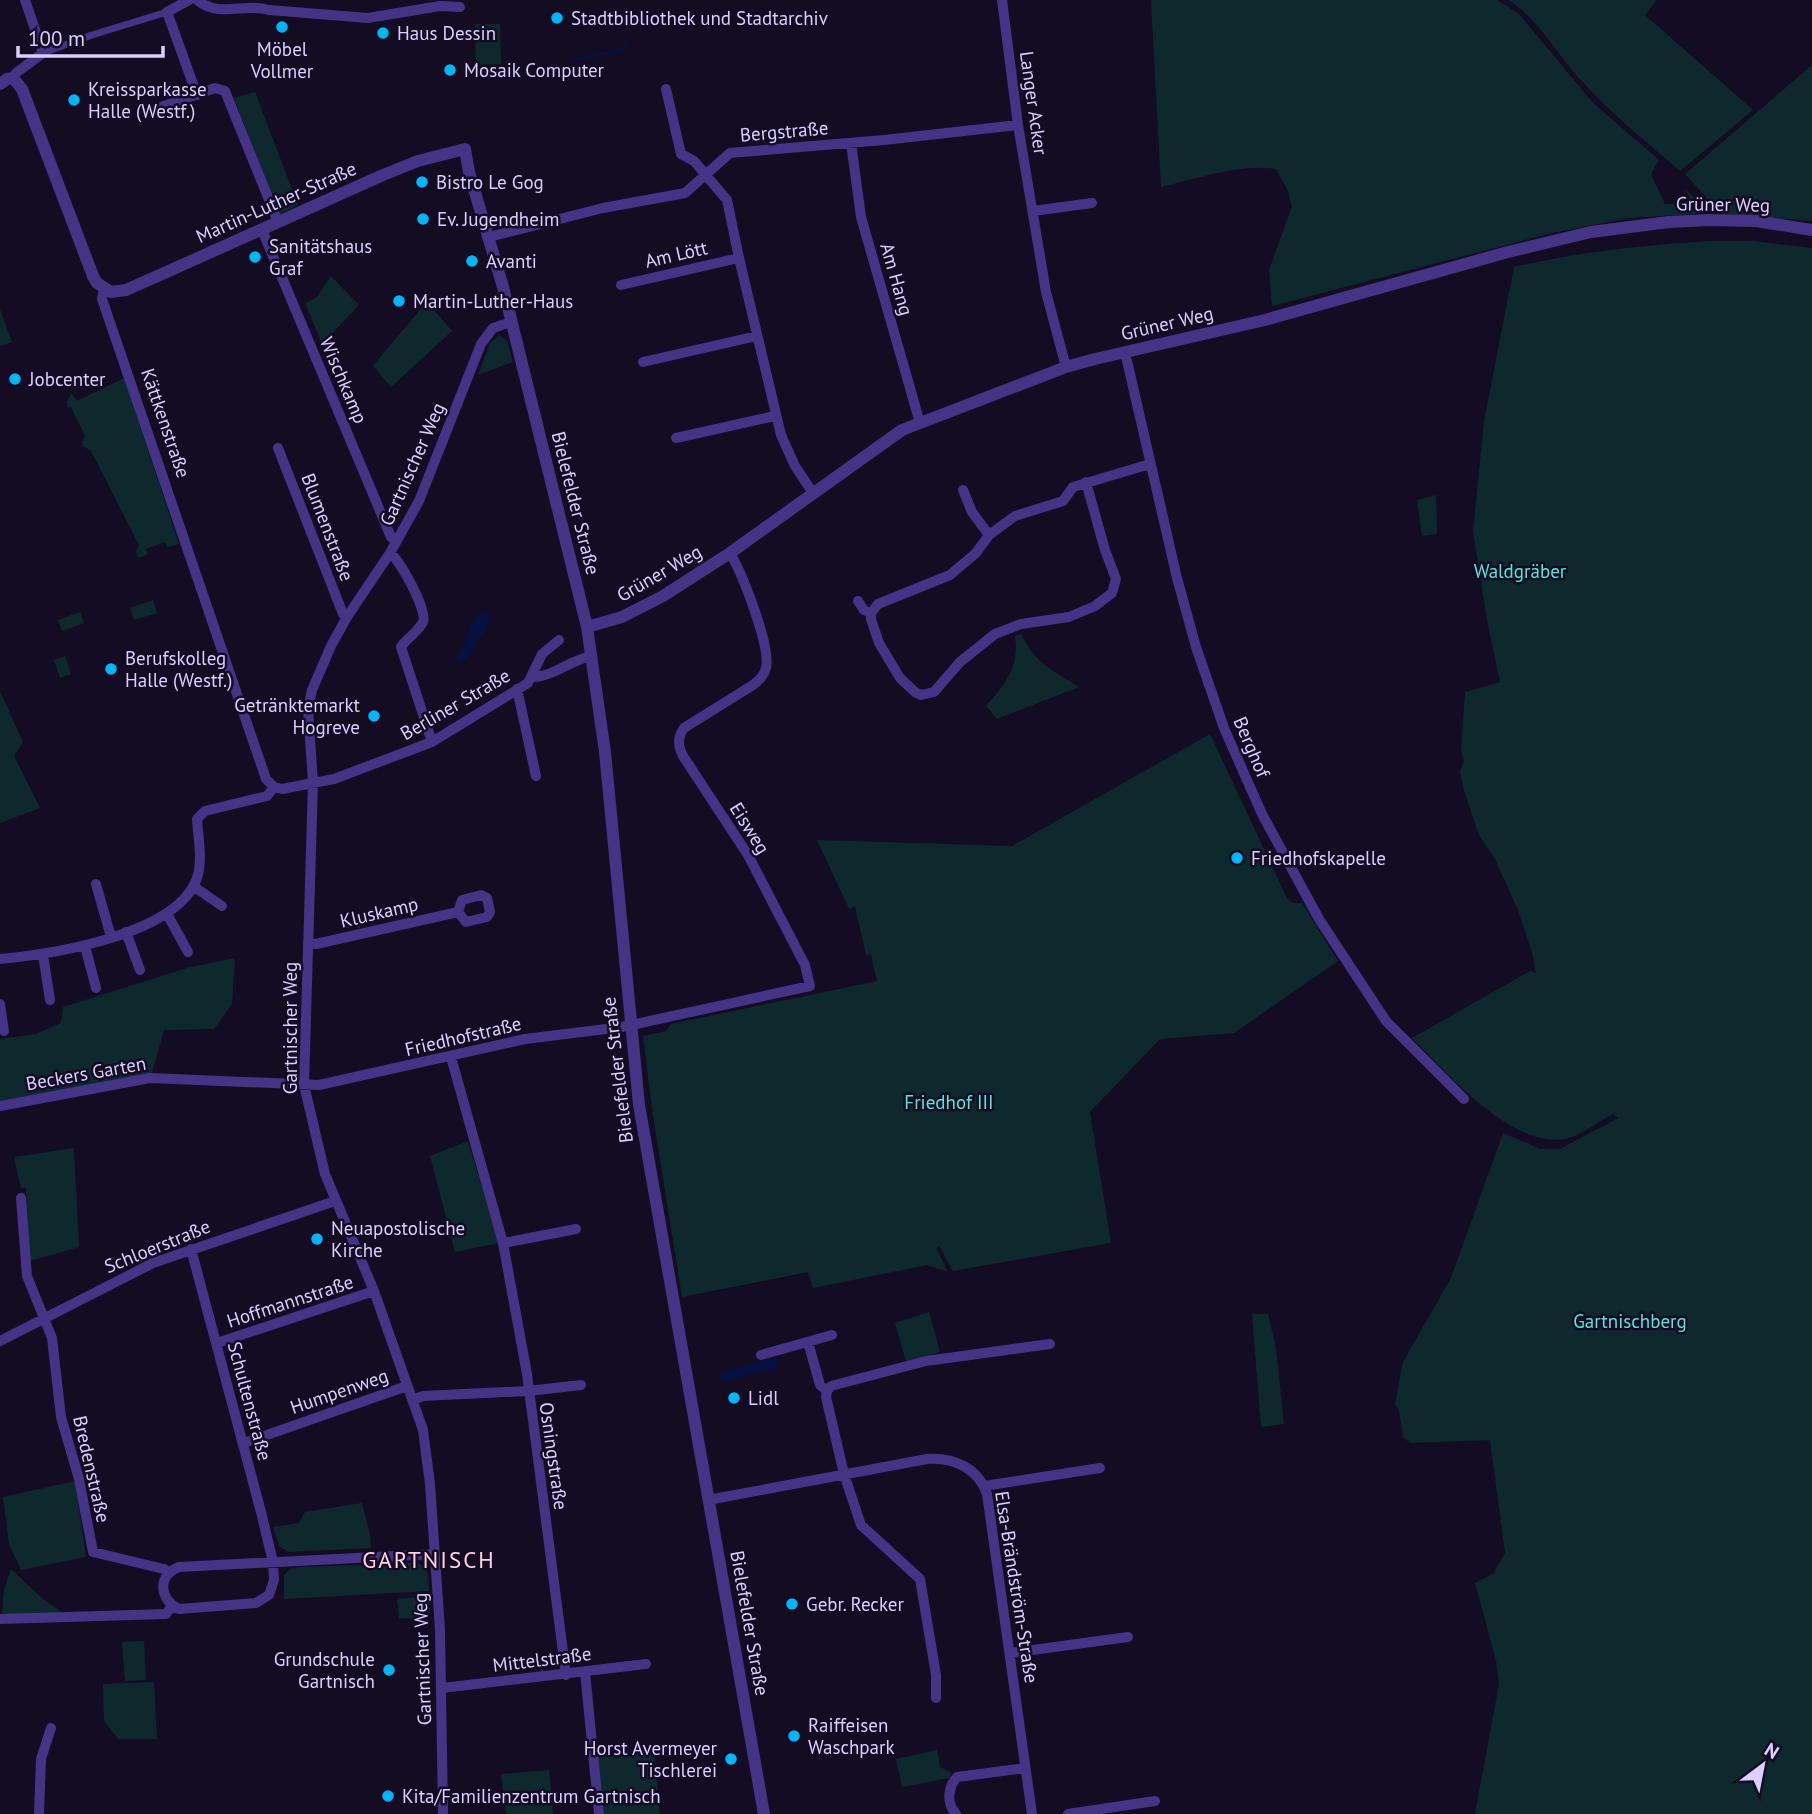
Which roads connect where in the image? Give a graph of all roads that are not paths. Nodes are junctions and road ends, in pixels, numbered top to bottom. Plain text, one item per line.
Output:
1 (25, 0) edge
2 (190, 0) edge
3 (197, 0) edge
4 (1002, 0) edge
5 (258, 3) edge
6 (460, 7) dead end
7 (167, 12) junction
8 (43, 53) junction
9 (13, 78) junction
10 (0, 84) edge
11 (666, 89) dead end
12 (197, 95) junction
13 (146, 113) dead end
14 (1018, 125) junction
15 (850, 143) junction
16 (465, 149) joint
17 (706, 174) junction
18 (1092, 203) dead end
19 (1033, 211) junction
20 (278, 222) junction
21 (262, 230) junction
22 (1812, 230) edge
23 (489, 237) junction
24 (739, 258) junction
25 (621, 285) dead end
26 (104, 289) junction
27 (511, 322) junction
28 (757, 336) junction
29 (1125, 352) junction
30 (643, 362) dead end
31 (1066, 367) junction
32 (775, 415) junction
33 (920, 423) junction
34 (676, 438) dead end
35 (278, 448) dead end
36 (1150, 464) junction
37 (1086, 482) junction
38 (962, 490) dead end
39 (813, 493) junction
40 (989, 535) junction
41 (397, 541) junction
42 (390, 553) junction
43 (730, 553) junction
44 (859, 601) dead end
45 (871, 613) junction
46 (347, 617) junction
47 (587, 627) junction
48 (559, 640) dead end
49 (592, 656) junction
50 (533, 677) junction
51 (517, 690) junction
52 (432, 742) junction
53 (536, 776) dead end
54 (313, 782) junction
55 (274, 787) junction
56 (96, 884) dead end
57 (193, 886) junction
58 (222, 906) dead end
59 (458, 912) dead end
60 (167, 914) junction
61 (126, 932) junction
62 (111, 937) junction
63 (308, 944) junction
64 (85, 946) junction
65 (188, 952) dead end
66 (43, 955) junction
67 (0, 959) edge
68 (140, 970) dead end
69 (96, 988) dead end
70 (50, 1000) dead end
71 (0, 1004) edge
72 (630, 1025) junction
73 (5, 1031) dead end
74 (451, 1057) junction
75 (304, 1085) junction
76 (1464, 1099) dead end
77 (0, 1106) edge
78 (21, 1198) dead end
79 (335, 1201) junction
80 (576, 1229) dead end
81 (503, 1243) junction
82 (191, 1249) junction
83 (374, 1291) junction
84 (43, 1318) junction
85 (832, 1335) dead end
86 (0, 1341) edge
87 (808, 1342) junction
88 (217, 1343) junction
89 (1050, 1344) dead end
90 (761, 1355) dead end
91 (581, 1385) dead end
92 (407, 1386) junction
93 (528, 1391) junction
94 (827, 1391) junction
95 (412, 1400) junction
96 (244, 1443) junction
97 (1100, 1468) dead end
98 (844, 1474) junction
99 (984, 1486) junction
100 (708, 1500) junction
101 (435, 1554) junction
102 (273, 1562) junction
103 (169, 1573) junction
104 (172, 1606) junction
105 (0, 1619) edge
106 (1128, 1637) dead end
107 (1010, 1653) junction
108 (646, 1664) dead end
109 (585, 1672) junction
110 (566, 1675) junction
111 (442, 1688) junction
112 (936, 1698) dead end
113 (51, 1728) dead end
114 (1025, 1768) junction
115 (1155, 1801) dead end
116 (39, 1814) edge
117 (443, 1814) edge
118 (599, 1814) edge
119 (764, 1814) edge
120 (956, 1814) edge
121 (1032, 1814) edge
122 (1068, 1814) edge

1 - 8 street
2 - 7 street
3 - 5 street
4 - 14 street, Langer Acker
5 - 6 street
7 - 8 street
7 - 12 street
8 - 9 street
9 - 10 street
9 - 26 street, Kättkenstraße
11 - 17 street, Am Lött
12 - 13 street
12 - 20 street
14 - 15 street, Bergstraße
14 - 19 street, Langer Acker
15 - 17 street, Bergstraße
15 - 33 street, Am Hang
16 - 20 street, Martin-Luther-Straße
16 - 23 street, Bielefelder Straße
17 - 23 street, Bergstraße
17 - 24 street, Am Lött
18 - 19 street
19 - 31 street, Langer Acker
20 - 21 street, Martin-Luther-Straße
21 - 26 street, Martin-Luther-Straße
21 - 41 street, Wischkamp
22 - 29 street, Grüner Weg
23 - 27 street, Bielefelder Straße
24 - 25 street, Am Lött
24 - 28 street, Am Lött
26 - 55 street, Kättkenstraße
27 - 41 street, Gartnischer Weg
27 - 47 street, Bielefelder Straße
28 - 30 street
28 - 32 street, Am Lött
29 - 31 street, Grüner Weg
29 - 36 street, Berghof
31 - 33 street, Grüner Weg
32 - 34 street
32 - 39 street, Am Lött
33 - 39 street, Grüner Weg
35 - 46 street, Blumenstraße
36 - 37 street
36 - 76 street, Berghof
37 - 40 street
37 - 45 street
38 - 40 street
39 - 43 street, Grüner Weg
40 - 45 street
41 - 42 street, Gartnischer Weg
42 - 46 street, Gartnischer Weg
42 - 52 street
43 - 47 street, Grüner Weg
43 - 72 street, Eisweg
44 - 45 street
46 - 54 street, Gartnischer Weg
47 - 49 street, Bielefelder Straße
48 - 50 street, Berliner Straße
49 - 50 street, Berliner Straße
49 - 72 street, Bielefelder Straße
50 - 51 street, Berliner Straße
51 - 52 street, Berliner Straße
51 - 53 street
52 - 54 street, Berliner Straße
54 - 55 street, Berliner Straße
54 - 63 street, Gartnischer Weg
55 - 57 street, Berliner Straße
56 - 62 street
57 - 58 street
57 - 60 street
59 - 63 street, Kluskamp
60 - 61 street
60 - 65 street
61 - 62 street
61 - 68 street
62 - 64 street
63 - 75 street, Gartnischer Weg
64 - 66 street
64 - 69 street
66 - 67 street
66 - 70 street
71 - 73 street
72 - 74 street, Friedhofstraße
72 - 100 street, Bielefelder Straße
74 - 75 street, Friedhofstraße
74 - 81 street, Osningstraße
75 - 77 street, Beckers Garten
75 - 79 street, Gartnischer Weg
78 - 84 street
79 - 82 street, Schloerstraße
79 - 83 street, Gartnischer Weg
80 - 81 street
81 - 93 street, Osningstraße
82 - 84 street, Schloerstraße
82 - 88 street, Schultenstraße
83 - 88 street, Hoffmannstraße
83 - 92 street, Gartnischer Weg
84 - 86 street, Schloerstraße
84 - 103 street, Bredenstraße
85 - 87 street
87 - 90 street
87 - 94 street
88 - 96 street, Schultenstraße
89 - 94 street
91 - 93 street, Humpenweg
92 - 95 street, Gartnischer Weg
92 - 96 street, Humpenweg
93 - 95 street, Humpenweg
93 - 110 street, Osningstraße
94 - 98 street
95 - 101 street, Gartnischer Weg
96 - 102 street, Schultenstraße
97 - 99 street
98 - 99 street, Elsa-Brändström-Straße
98 - 100 street, Elsa-Brändström-Straße
98 - 112 street
99 - 107 street, Elsa-Brändström-Straße
100 - 119 street, Bielefelder Straße
101 - 102 street
101 - 111 street, Gartnischer Weg
102 - 103 street
102 - 104 street
103 - 104 street
104 - 105 street
106 - 107 street
107 - 114 street, Elsa-Brändström-Straße
108 - 109 street, Mittelstraße
109 - 110 street, Mittelstraße
109 - 118 street
110 - 111 street, Mittelstraße
111 - 117 street, Gartnischer Weg
113 - 116 street
114 - 120 street
114 - 121 street, Elsa-Brändström-Straße
115 - 122 street

